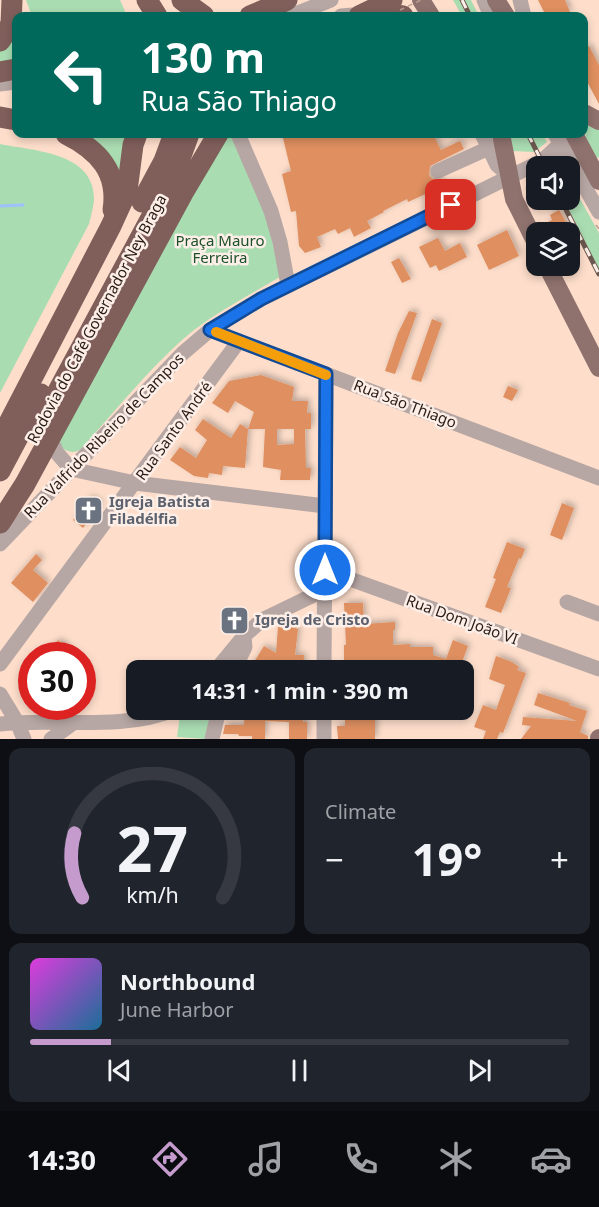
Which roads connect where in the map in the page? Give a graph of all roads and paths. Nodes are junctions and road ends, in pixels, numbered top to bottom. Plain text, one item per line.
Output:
1 (12, 0) edge
2 (182, 0) edge
3 (287, 0) edge
4 (311, 0) edge
5 (331, 0) edge
6 (421, 0) edge
7 (398, 9) edge
8 (198, 12) edge
9 (259, 12) edge
10 (294, 12) edge
11 (300, 12) edge
12 (0, 41) edge
13 (73, 138) edge
14 (136, 138) edge
15 (172, 138) edge
16 (188, 138) edge
17 (226, 138) edge
18 (230, 138) edge
19 (484, 138) edge
20 (502, 138) edge
21 (563, 138) edge
22 (565, 138) edge
23 (567, 138) edge
24 (489, 148) junction
25 (547, 156) edge
26 (569, 156) edge
27 (594, 163) edge
28 (526, 168) edge
29 (438, 171) dead end
30 (510, 176) junction
31 (580, 179) edge
32 (599, 181) edge
33 (526, 190) edge
34 (524, 195) dead end
35 (599, 212) edge
36 (526, 223) edge
37 (111, 226) junction
38 (552, 276) edge
39 (288, 285) junction
40 (210, 330) junction
41 (239, 341) junction
42 (599, 368) edge
43 (326, 374) junction
44 (50, 438) junction
45 (8, 456) edge
46 (71, 469) junction
47 (599, 478) edge
48 (135, 483) junction
49 (0, 501) edge
50 (325, 506) junction
51 (0, 523) edge
52 (0, 544) edge
53 (325, 570) junction
54 (324, 590) junction
55 (567, 602) dead end
56 (599, 614) edge
57 (244, 636) junction
58 (224, 660) edge
59 (239, 660) edge
60 (324, 660) edge
61 (0, 664) edge
62 (599, 669) edge
63 (0, 694) edge
64 (126, 720) edge
65 (217, 720) edge
66 (324, 720) edge
67 (17, 722) junction
68 (0, 724) edge
69 (72, 724) junction
70 (24, 739) edge
71 (51, 739) edge
72 (212, 739) edge
73 (324, 739) edge

1 - 12 highway
2 - 8 highway
3 - 9 highway
4 - 10 street
5 - 11 street
6 - 7 path, bridge
13 - 37 highway
14 - 37 highway
15 - 45 highway, Rodovia do Café Governador Ney Braga
16 - 45 highway, Rodovia do Café Governador Ney Braga
17 - 44 highway
18 - 39 street
19 - 24 street
20 - 30 main road
21 - 25 street
22 - 26 street
23 - 27 main road
24 - 29 street
24 - 30 street
27 - 32 main road
28 - 30 street
30 - 36 main road
30 - 39 street
31 - 35 street
33 - 34 path
37 - 45 highway
38 - 42 main road
39 - 40 street
40 - 41 street, Rua São Thiago
40 - 46 street, Rua Valfrido Ribeiro de Campos
41 - 43 street, Rua São Thiago
41 - 48 street, Rua Santo André
43 - 47 street, Rua São Thiago
43 - 50 street
44 - 46 street
44 - 51 highway
45 - 49 highway, Rodovia do Café Governador Ney Braga
46 - 48 street
46 - 52 street, Rua Valfrido Ribeiro de Campos
48 - 50 street
48 - 61 street, Rua Santo André
50 - 53 street
53 - 54 street
53 - 62 street, Rua Dom João VI
54 - 57 street
54 - 60 street
55 - 56 street
57 - 58 street
57 - 59 street
63 - 67 street
64 - 69 street
65 - 72 street
66 - 73 street
67 - 68 street
67 - 69 street
67 - 70 street
69 - 71 street

